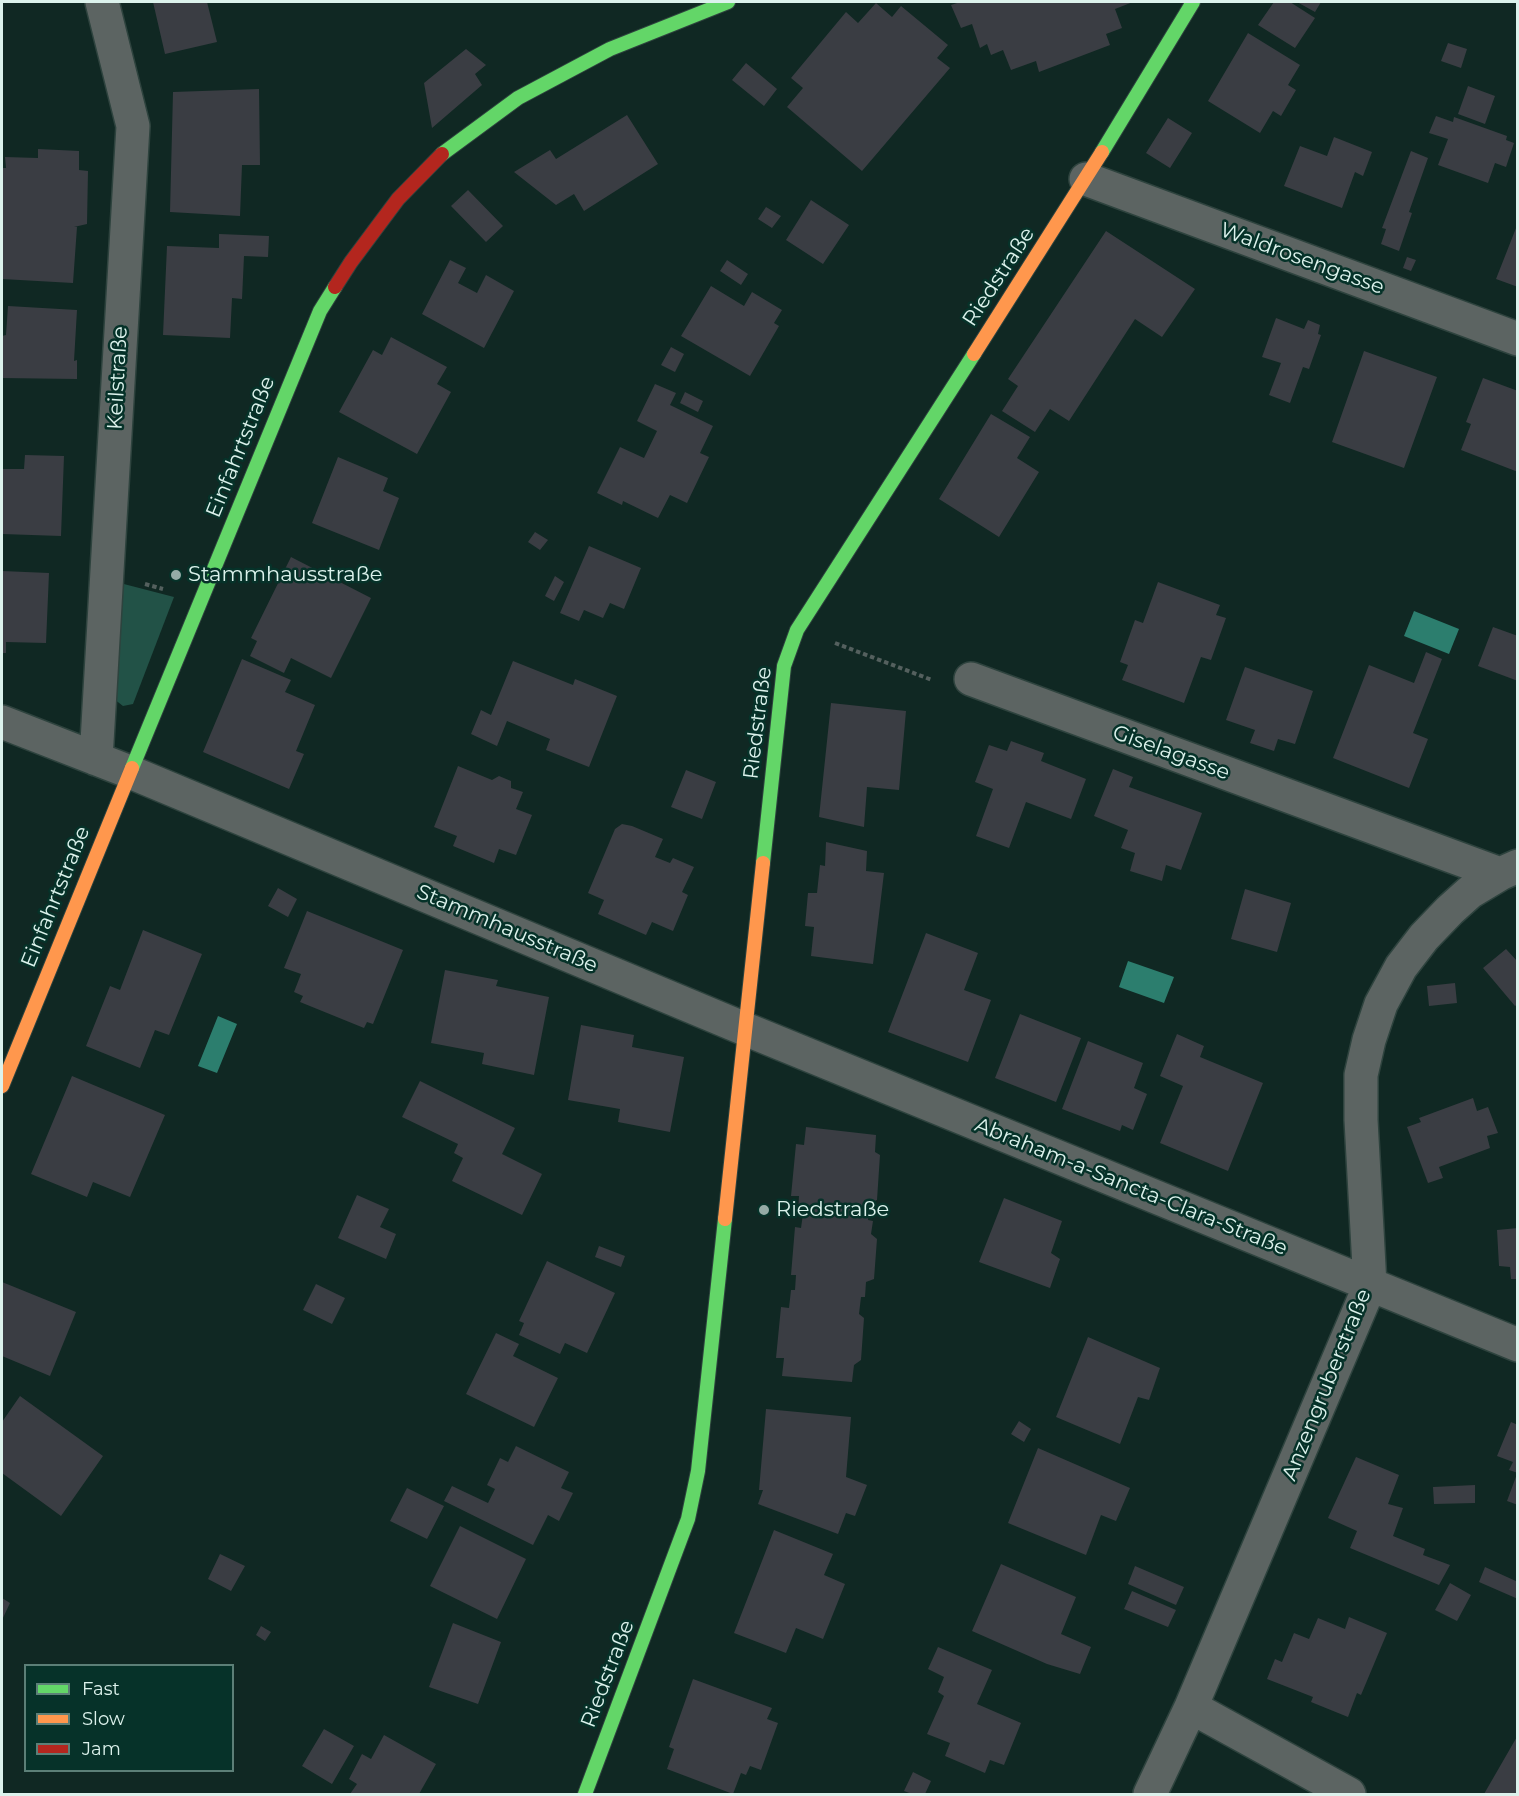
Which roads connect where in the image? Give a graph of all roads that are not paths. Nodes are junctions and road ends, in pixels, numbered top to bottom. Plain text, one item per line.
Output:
1 (102, 2) edge
2 (728, 2) edge
3 (1193, 2) edge
4 (1086, 179) junction
5 (1518, 339) edge
6 (971, 679) road end
7 (2, 722) edge
8 (96, 759) junction
9 (130, 772) junction
10 (1509, 870) edge
11 (745, 1029) junction
12 (2, 1086) edge
13 (1370, 1285) junction
14 (1518, 1346) edge
15 (1191, 1707) junction
16 (585, 1794) edge
17 (1150, 1794) edge
18 (1349, 1794) edge

1 - 8 street, Keilstraße
2 - 9 street, Einfahrtstraße
3 - 4 street, Riedstraße
4 - 5 street, Waldrosengasse
4 - 11 street, Riedstraße
6 - 10 street, Giselagasse
7 - 8 street, Stammhausstraße
8 - 9 street, Stammhausstraße
9 - 11 street, Stammhausstraße
9 - 12 street, Einfahrtstraße
10 - 13 street, Anzengruberstraße
11 - 13 street, Abraham-a-Sancta-Clara-Straße
11 - 16 street, Riedstraße
13 - 14 street, Abraham-a-Sancta-Clara-Straße
13 - 15 street, Anzengruberstraße
15 - 17 street, Anzengruberstraße
15 - 18 street

